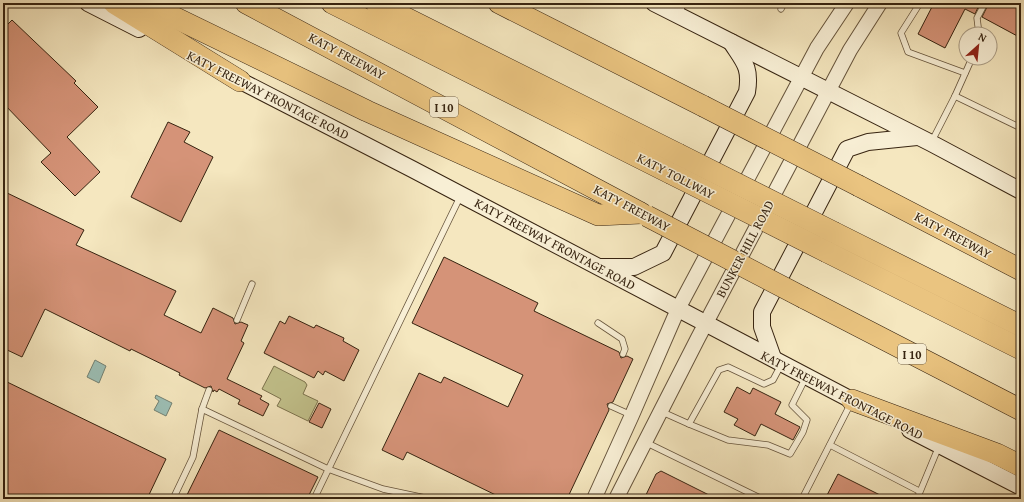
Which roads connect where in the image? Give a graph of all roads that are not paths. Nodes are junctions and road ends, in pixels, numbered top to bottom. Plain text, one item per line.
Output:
1 (88, 3) edge
2 (114, 3) edge
3 (145, 3) edge
4 (246, 3) edge
5 (257, 3) edge
6 (332, 3) edge
7 (376, 3) edge
8 (499, 3) edge
9 (654, 3) edge
10 (784, 3) edge
11 (847, 3) edge
12 (880, 3) edge
13 (920, 3) edge
14 (985, 3) edge
15 (681, 9) edge
16 (781, 9) dead end
17 (280, 20) junction
18 (978, 26) edge
19 (731, 42) junction
20 (968, 66) edge
21 (965, 73) junction
22 (801, 77) junction
23 (240, 81) junction
24 (828, 91) junction
25 (955, 96) junction
26 (1021, 128) edge
27 (924, 140) junction
28 (674, 164) junction
29 (1021, 191) edge
30 (462, 195) junction
31 (644, 214) junction
32 (599, 267) junction
33 (1021, 270) edge
34 (252, 284) dead end
35 (678, 309) junction
36 (237, 320) dead end
37 (598, 323) dead end
38 (706, 323) junction
39 (1021, 326) edge
40 (1021, 349) edge
41 (623, 354) dead end
42 (777, 361) junction
43 (806, 376) junction
44 (209, 390) dead end
45 (852, 400) junction
46 (611, 406) dead end
47 (202, 409) junction
48 (1021, 410) edge
49 (660, 411) junction
50 (632, 415) junction
51 (689, 424) junction
52 (644, 442) junction
53 (830, 445) junction
54 (939, 445) junction
55 (1021, 466) edge
56 (328, 469) junction
57 (1021, 487) edge
58 (919, 491) junction
59 (173, 499) edge
60 (314, 499) edge
61 (430, 499) edge
62 (594, 499) edge
63 (616, 499) edge
64 (762, 499) edge
65 (802, 499) edge
66 (917, 499) edge

1 - 23 main road, KATY FREEWAY FRONTAGE ROAD
2 - 23 highway
3 - 31 highway
4 - 17 highway, KATY FREEWAY / I 10
5 - 17 highway
6 - 28 highway, KATY TOLLWAY
7 - 28 highway, KATY TOLLWAY
8 - 33 highway, KATY FREEWAY, bridge
9 - 15 main road
10 - 16 lane
11 - 22 street
12 - 24 street, BUNKER HILL ROAD
13 - 21 lane
14 - 18 lane
15 - 19 main road
17 - 31 highway, KATY FREEWAY / I 10
19 - 22 main road
19 - 32 main road
20 - 21 lane
21 - 25 lane
22 - 24 main road
22 - 35 street
23 - 30 main road, KATY FREEWAY FRONTAGE ROAD
24 - 27 main road
24 - 38 street, BUNKER HILL ROAD
25 - 26 lane
25 - 27 lane
27 - 29 main road
27 - 42 main road
28 - 39 highway, KATY TOLLWAY, bridge
28 - 40 highway, KATY TOLLWAY, bridge
30 - 32 main road, KATY FREEWAY FRONTAGE ROAD
30 - 56 lane
31 - 48 highway, KATY FREEWAY / I 10, bridge
32 - 35 main road, KATY FREEWAY FRONTAGE ROAD
34 - 36 lane
35 - 38 main road, KATY FREEWAY FRONTAGE ROAD
35 - 50 street
37 - 41 lane
38 - 42 main road, KATY FREEWAY FRONTAGE ROAD
38 - 49 street, BUNKER HILL ROAD
42 - 43 main road, KATY FREEWAY FRONTAGE ROAD
42 - 51 lane
43 - 45 main road, KATY FREEWAY FRONTAGE ROAD
43 - 51 lane
44 - 47 lane
45 - 53 lane
45 - 54 main road, KATY FREEWAY FRONTAGE ROAD
45 - 55 highway
46 - 50 lane
47 - 56 lane
47 - 59 lane
49 - 51 lane
49 - 52 street, BUNKER HILL ROAD
50 - 62 street
52 - 63 street, BUNKER HILL ROAD
52 - 64 lane
53 - 58 lane
53 - 65 lane
54 - 57 main road, KATY FREEWAY FRONTAGE ROAD
54 - 58 lane
56 - 60 lane
56 - 61 lane
58 - 66 lane

